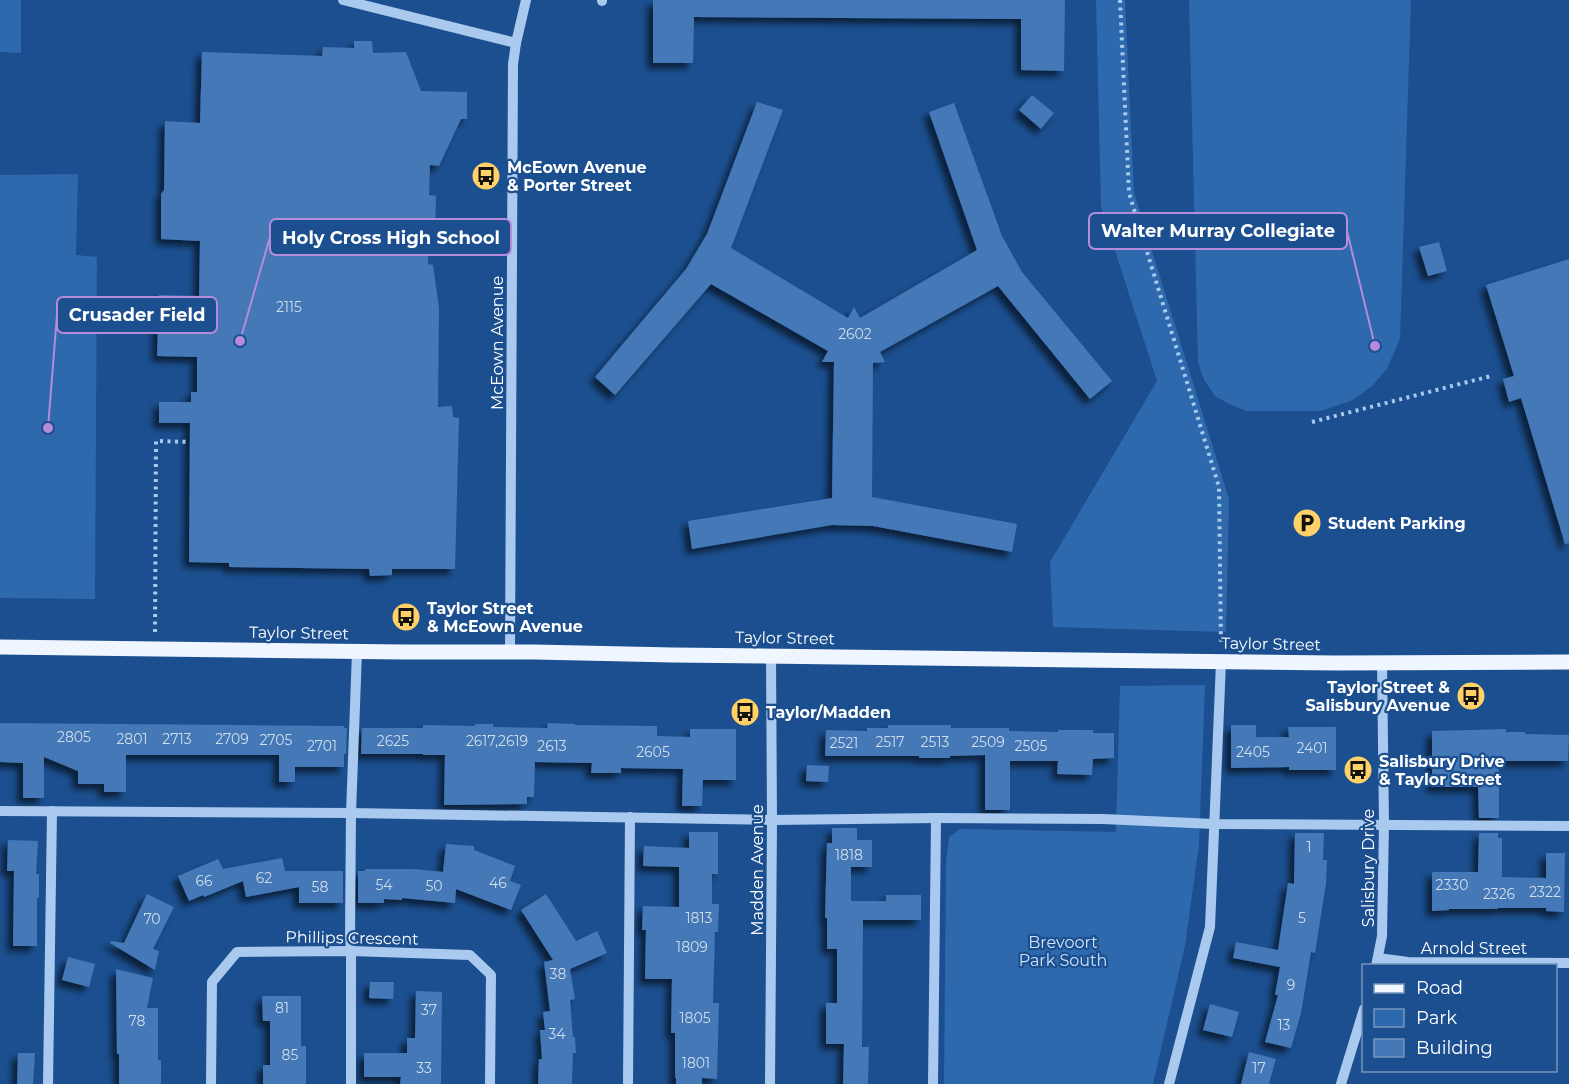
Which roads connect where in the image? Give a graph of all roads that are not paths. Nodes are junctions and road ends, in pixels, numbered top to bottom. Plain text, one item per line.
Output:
1 (343, 0) edge
2 (526, 0) edge
3 (516, 43) junction
4 (0, 647) edge
5 (510, 651) junction
6 (357, 652) junction
7 (771, 656) junction
8 (1221, 662) junction
9 (1382, 662) junction
10 (1569, 662) edge
11 (0, 811) edge
12 (52, 811) junction
13 (351, 813) junction
14 (630, 817) junction
15 (936, 818) junction
16 (772, 820) junction
17 (1214, 824) junction
18 (1384, 824) junction
19 (1569, 826) edge
20 (351, 951) junction
21 (1377, 962) edge
22 (1569, 963) edge
23 (1362, 1016) edge
24 (48, 1084) edge
25 (211, 1084) edge
26 (351, 1084) edge
27 (490, 1084) edge
28 (628, 1084) edge
29 (770, 1084) edge
30 (933, 1084) edge
31 (1169, 1084) edge
32 (1341, 1084) edge

1 - 3 street
2 - 3 street, McEown Avenue
3 - 5 street, McEown Avenue
4 - 6 main road, Taylor Street
5 - 6 main road, Taylor Street
5 - 7 main road, Taylor Street
6 - 13 street
7 - 8 main road, Taylor Street
7 - 16 street, Madden Avenue
8 - 9 main road, Taylor Street
8 - 17 street
9 - 10 main road, Taylor Street
9 - 18 street, Salisbury Drive
11 - 12 street
12 - 13 street
12 - 24 street
13 - 14 street
13 - 20 street
14 - 16 street
14 - 28 street
15 - 16 street
15 - 17 street
15 - 30 street
16 - 29 street, Madden Avenue
17 - 18 street
17 - 31 street
18 - 19 street
18 - 21 street, Salisbury Drive
20 - 25 street, Phillips Crescent
20 - 26 street
20 - 27 street, Phillips Crescent
21 - 22 street, Arnold Street
23 - 32 street

